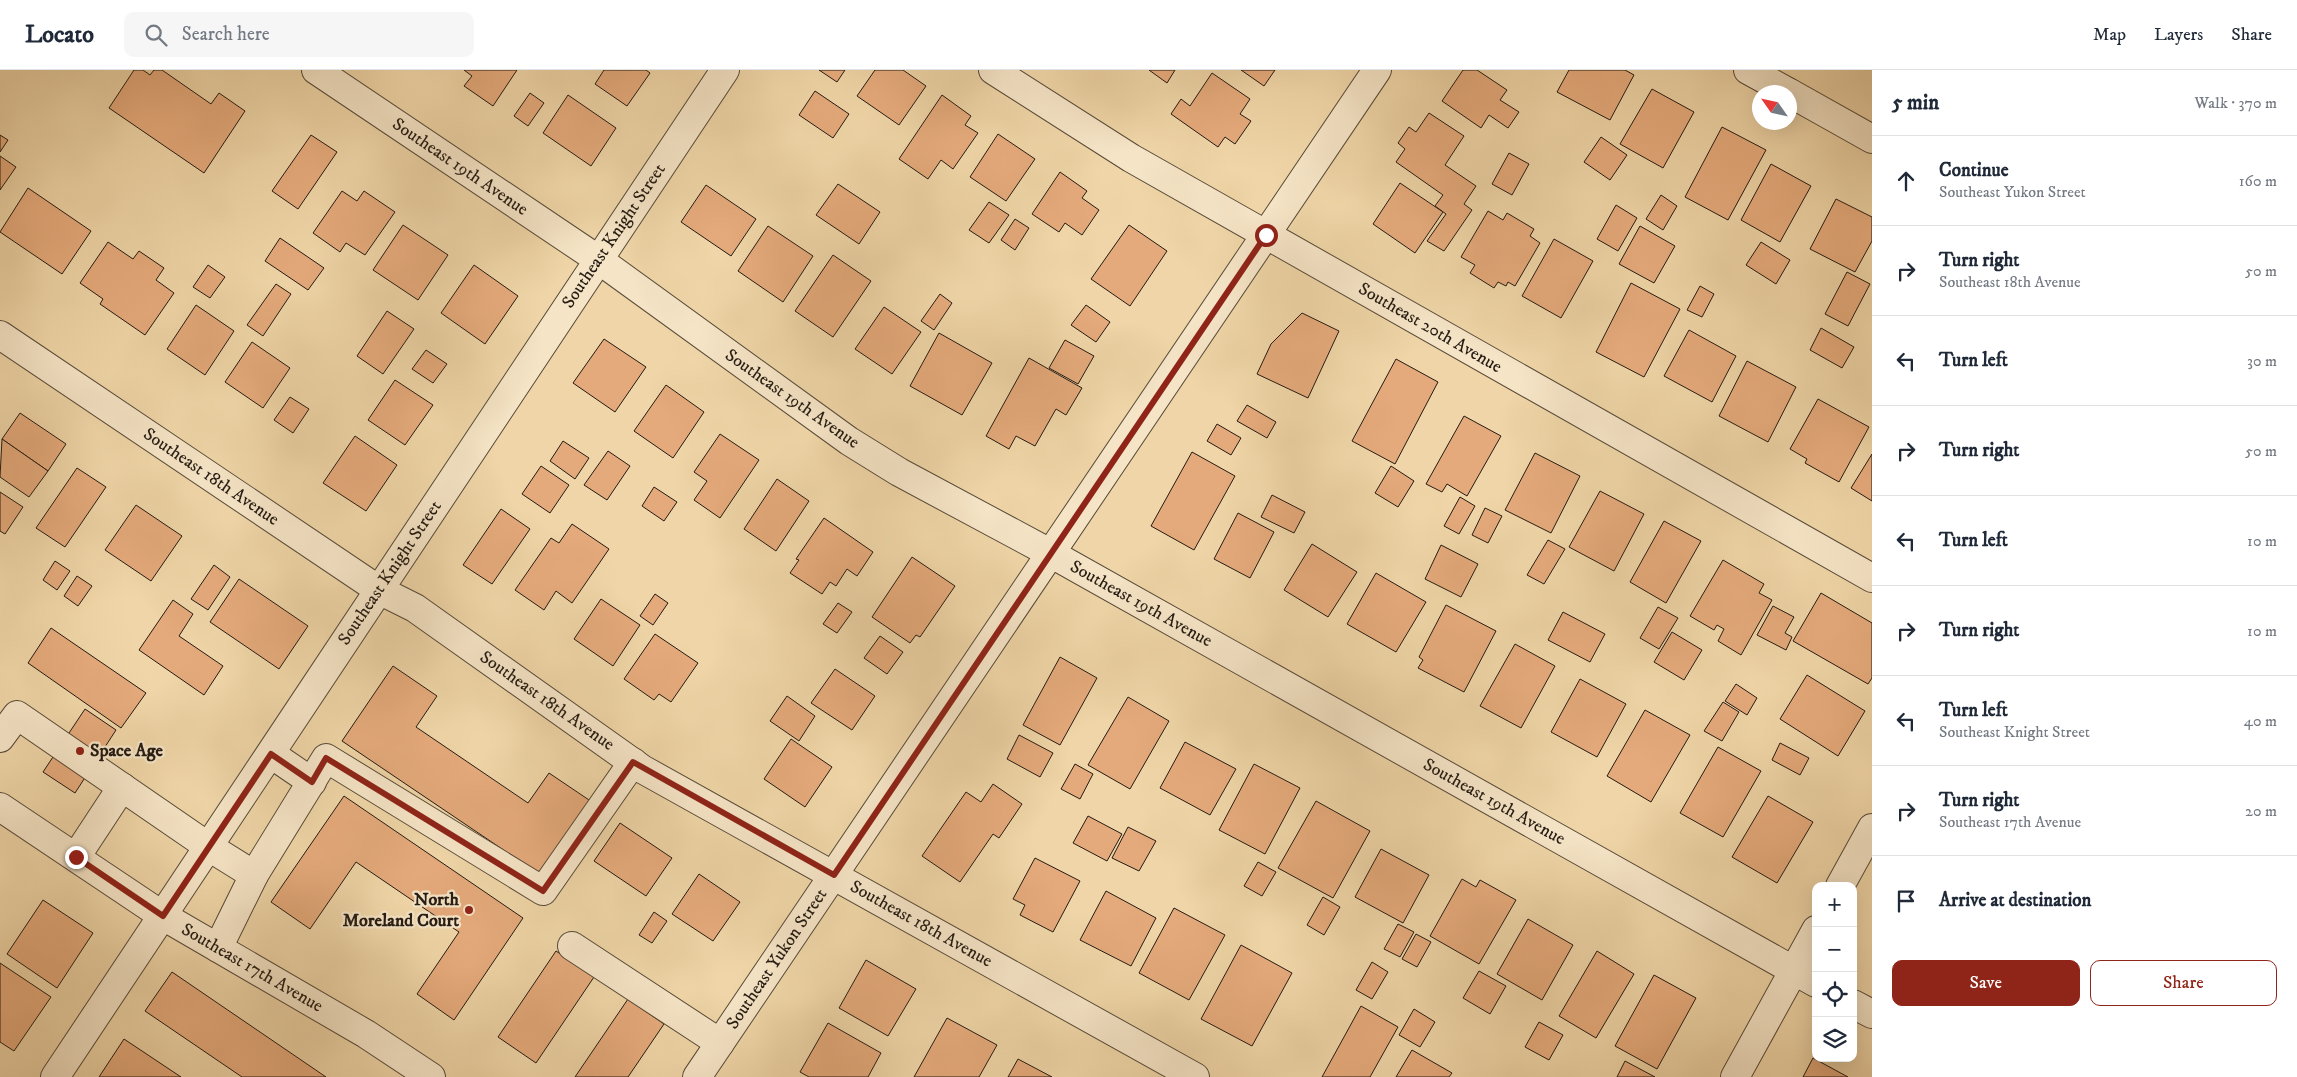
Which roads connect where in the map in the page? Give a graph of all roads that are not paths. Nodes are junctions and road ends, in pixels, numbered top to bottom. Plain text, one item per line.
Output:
1 (316, 70) edge
2 (725, 70) edge
3 (993, 70) edge
4 (1377, 70) edge
5 (1748, 70) edge
6 (1775, 85) edge
7 (1797, 97) edge
8 (1872, 139) edge
9 (1266, 235) junction
10 (599, 260) junction
11 (0, 335) edge
12 (1050, 554) junction
13 (1872, 578) edge
14 (379, 590) junction
15 (0, 738) edge
16 (271, 754) junction
17 (633, 762) junction
18 (312, 782) junction
19 (122, 787) junction
20 (0, 807) edge
21 (1872, 828) edge
22 (209, 847) junction
23 (76, 857) junction
24 (254, 875) junction
25 (834, 875) junction
26 (1842, 882) edge
27 (163, 916) junction
28 (572, 946) dead end
29 (1812, 947) edge
30 (218, 948) junction
31 (1805, 976) edge
32 (1857, 1006) edge
33 (1872, 1014) edge
34 (720, 1043) junction
35 (55, 1077) edge
36 (430, 1077) edge
37 (697, 1077) edge
38 (1195, 1077) edge
39 (1735, 1077) edge

1 - 10 street, Southeast 19th Avenue
2 - 10 street, Southeast Knight Street
3 - 9 street, Southeast 20th Avenue
4 - 9 street, Southeast Yukon Street
5 - 6 street
7 - 8 street
9 - 12 street, Southeast Yukon Street
9 - 13 street, Southeast 20th Avenue
10 - 12 street, Southeast 19th Avenue
10 - 14 street, Southeast Knight Street
11 - 14 street, Southeast 18th Avenue
12 - 25 street, Southeast Yukon Street
12 - 31 street, Southeast 19th Avenue
14 - 16 street, Southeast Knight Street
14 - 17 street, Southeast 18th Avenue
15 - 19 street
16 - 18 street
16 - 22 street, Southeast Knight Street
17 - 18 street
17 - 25 street, Southeast 18th Avenue
18 - 24 street
19 - 22 street
19 - 23 street
20 - 23 street, Southeast 17th Avenue
21 - 26 street
22 - 24 street
22 - 27 street, Southeast Knight Street
23 - 27 street, Southeast 17th Avenue
24 - 30 street
25 - 34 street, Southeast Yukon Street
25 - 38 street, Southeast 18th Avenue
27 - 30 street, Southeast 17th Avenue
27 - 35 street, Southeast Knight Street
28 - 34 street
29 - 31 street
30 - 36 street, Southeast 17th Avenue
31 - 39 street
32 - 33 street
34 - 37 street, Southeast Yukon Street

